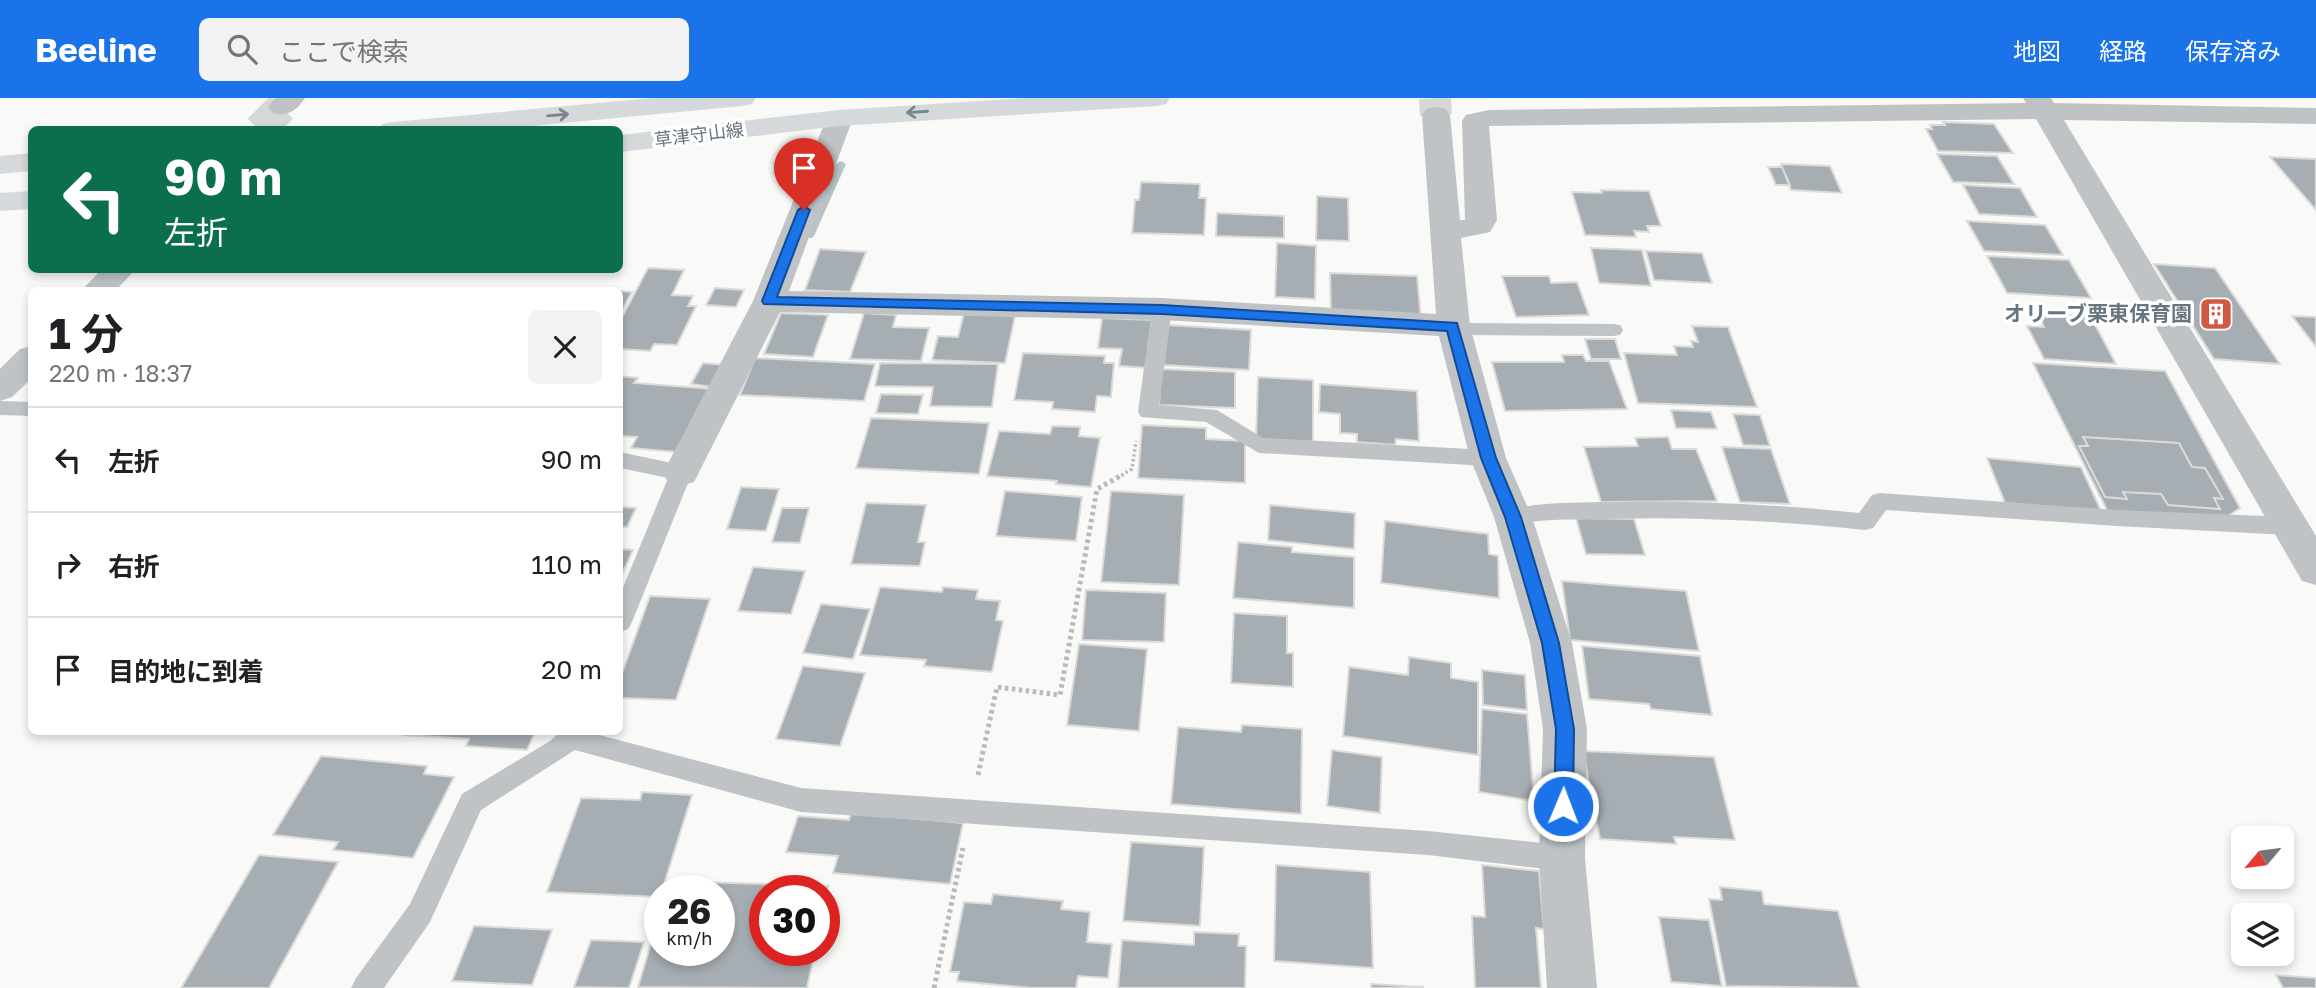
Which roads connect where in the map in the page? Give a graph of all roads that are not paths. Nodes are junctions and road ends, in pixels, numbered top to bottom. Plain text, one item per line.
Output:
1 (742, 98) edge
2 (1156, 98) edge
3 (2041, 105) edge
4 (1436, 115) tunnel mouth
5 (2316, 116) edge
6 (839, 118) junction
7 (437, 126) edge
8 (623, 144) edge
9 (28, 162) edge
10 (0, 165) edge
11 (28, 200) edge
12 (0, 202) edge
13 (1445, 229) junction
14 (116, 273) edge
15 (101, 287) edge
16 (769, 301) junction
17 (1162, 309) junction
18 (1452, 326) junction
19 (1613, 330) dead end
20 (28, 361) edge
21 (0, 389) edge
22 (0, 408) edge
23 (28, 409) edge
24 (1148, 412) joint
25 (1488, 458) junction
26 (623, 461) edge
27 (681, 473) junction
28 (1513, 517) junction
29 (2290, 526) junction
30 (2316, 570) edge
31 (623, 615) edge
32 (573, 735) edge
33 (1562, 858) junction
34 (366, 988) edge
35 (1572, 988) edge

7 -> 1 main road, 草津守山線
2 -> 6 main road, 草津守山線
3 - 5 street
3 - 13 street
3 - 29 street
4 - 13 street
6 - 8 main road, 草津守山線
6 - 16 street
9 - 10 main road
11 - 12 main road
13 - 18 street
14 - 15 street
16 - 17 street
16 - 27 street
17 - 18 street
17 - 24 lane
18 - 19 lane
18 - 25 street
20 - 21 street
22 - 23 lane
24 - 25 lane
25 - 28 street
26 - 27 lane
27 - 31 lane
28 - 29 lane
28 - 33 street
29 - 30 street
32 - 33 lane
32 - 34 lane
33 - 35 street

